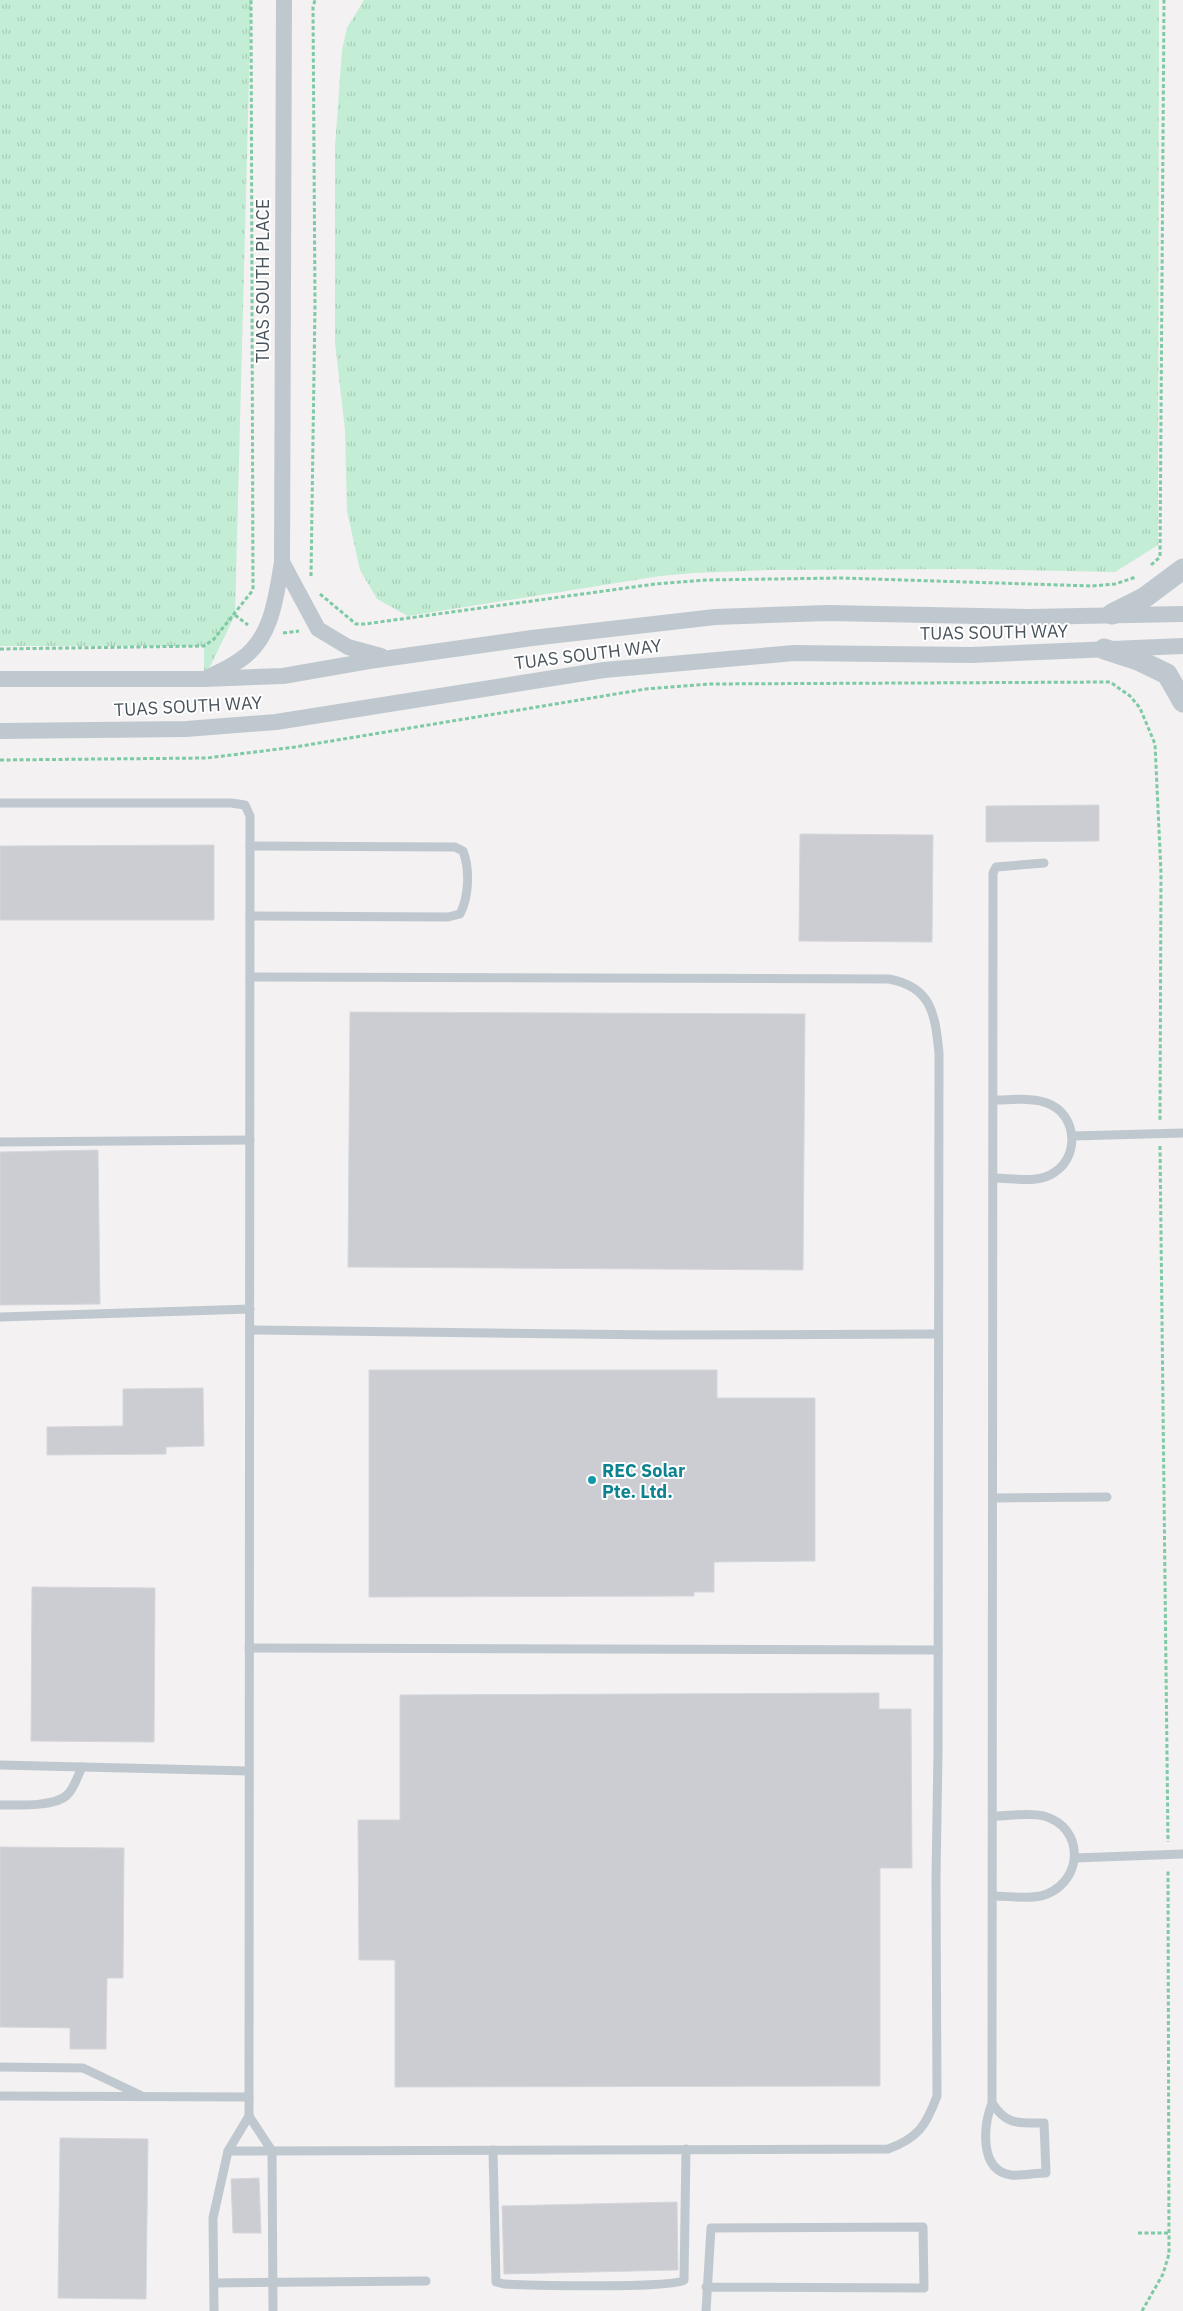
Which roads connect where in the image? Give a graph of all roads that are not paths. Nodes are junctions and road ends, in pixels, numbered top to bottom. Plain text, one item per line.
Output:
1 (284, 0) edge
2 (282, 562) junction
3 (1183, 568) edge
4 (1112, 614) junction
5 (1183, 614) edge
6 (1183, 646) edge
7 (1104, 650) junction
8 (389, 658) junction
9 (0, 679) edge
10 (204, 679) junction
11 (1183, 702) edge
12 (0, 731) edge
13 (0, 803) edge
14 (250, 846) junction
15 (1044, 863) dead end
16 (250, 916) junction
17 (250, 977) junction
18 (994, 1100) junction
19 (1183, 1133) edge
20 (1072, 1136) junction
21 (250, 1140) junction
22 (0, 1142) edge
23 (994, 1178) junction
24 (250, 1310) junction
25 (0, 1316) edge
26 (250, 1330) junction
27 (938, 1334) junction
28 (1107, 1497) dead end
29 (994, 1498) junction
30 (249, 1648) junction
31 (938, 1650) junction
32 (0, 1765) edge
33 (82, 1767) junction
34 (249, 1771) junction
35 (0, 1806) edge
36 (994, 1816) junction
37 (1183, 1854) edge
38 (1075, 1858) junction
39 (993, 1896) junction
40 (0, 2066) edge
41 (0, 2096) edge
42 (143, 2097) junction
43 (249, 2097) junction
44 (992, 2103) junction
45 (249, 2116) junction
46 (493, 2150) junction
47 (686, 2150) junction
48 (228, 2151) junction
49 (272, 2151) junction
50 (426, 2281) dead end
51 (273, 2282) junction
52 (214, 2283) junction
53 (706, 2287) junction
54 (214, 2311) edge
55 (273, 2311) edge
56 (706, 2311) edge

1 - 2 street, TUAS SOUTH PLACE
2 - 8 street, TUAS SOUTH PLACE
2 - 10 street, TUAS SOUTH PLACE
3 - 4 street
4 - 5 street, TUAS SOUTH WAY
4 - 8 street, TUAS SOUTH WAY
6 - 7 street, TUAS SOUTH WAY
7 - 11 street
7 - 12 street, TUAS SOUTH WAY
8 - 10 street, TUAS SOUTH WAY
9 - 10 street, TUAS SOUTH WAY
13 - 14 lane
14 - 16 lane
14 - 16 lane
15 - 18 lane
16 - 17 lane
17 - 21 lane
17 - 27 lane
18 - 20 lane
18 - 23 lane
19 - 20 lane
20 - 23 lane
21 - 22 lane
21 - 24 lane
23 - 29 lane
24 - 25 lane
24 - 26 lane
26 - 27 lane
26 - 30 lane
27 - 31 lane
28 - 29 lane
29 - 36 lane
30 - 31 lane
30 - 34 lane
31 - 47 lane
32 - 33 lane
33 - 34 lane
33 - 35 lane
34 - 43 lane
36 - 38 lane
36 - 39 lane
37 - 38 lane
38 - 39 lane
39 - 44 lane
40 - 42 lane
41 - 42 lane
42 - 43 lane
43 - 45 lane
44 - 44 lane
45 - 48 lane
45 - 49 lane
46 - 47 lane
46 - 47 lane
46 - 49 lane
48 - 49 lane
48 - 52 lane
49 - 51 lane
50 - 51 lane
51 - 52 lane
51 - 55 lane
52 - 54 lane
53 - 53 lane
53 - 56 lane

